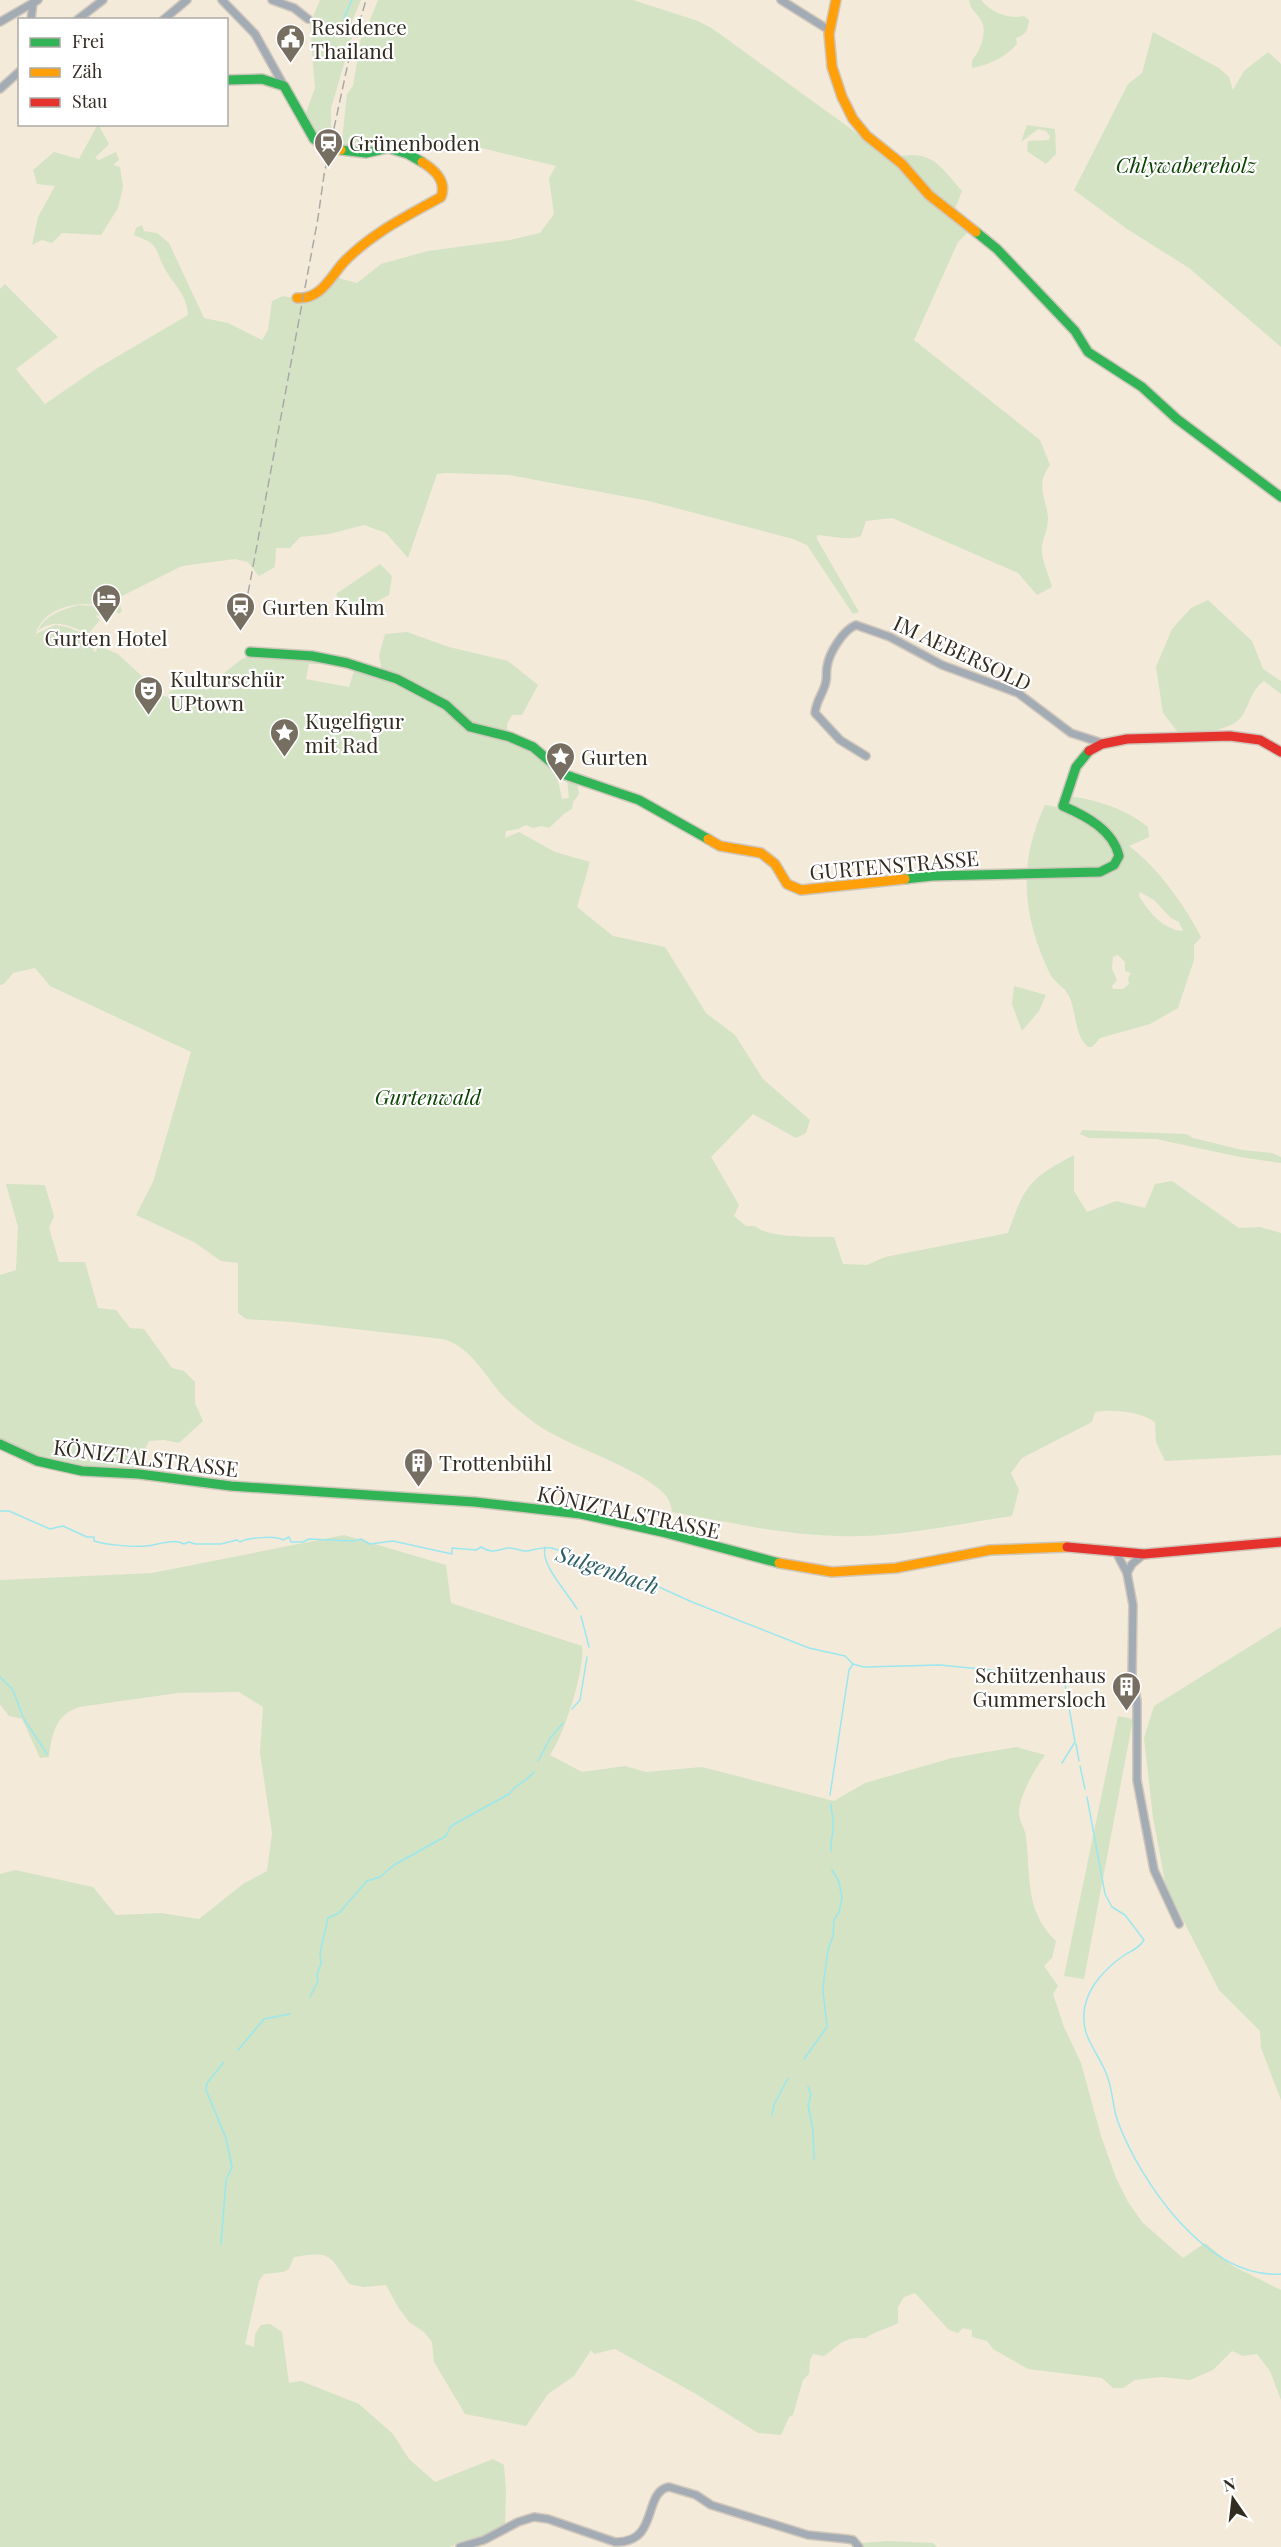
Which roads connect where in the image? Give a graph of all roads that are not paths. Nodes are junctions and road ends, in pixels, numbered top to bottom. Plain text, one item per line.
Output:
1 (103, 0) edge
2 (187, 0) edge
3 (222, 0) edge
4 (272, 0) edge
5 (781, 0) edge
6 (836, 0) edge
7 (34, 1) edge
8 (31, 18) edge
9 (80, 18) edge
10 (165, 18) edge
11 (308, 19) dead end
12 (0, 22) edge
13 (829, 30) junction
14 (18, 73) edge
15 (228, 80) edge
16 (284, 86) junction
17 (0, 89) edge
18 (297, 298) dead end
19 (1281, 498) edge
20 (250, 652) dead end
21 (1105, 744) junction
22 (1281, 752) edge
23 (866, 756) dead end
24 (0, 1444) edge
25 (1281, 1542) edge
26 (1116, 1552) junction
27 (1144, 1554) junction
28 (1127, 1573) junction
29 (1179, 1924) dead end
30 (460, 2547) edge
31 (859, 2547) edge

1 - 9 street
2 - 10 street
3 - 16 street
4 - 11 street
5 - 13 street
6 - 13 street
7 - 8 street
7 - 12 street
13 - 19 street
14 - 17 street
15 - 16 street
16 - 18 street, bridge
20 - 21 street, GURTENSTRASSE
21 - 22 street, GURTENSTRASSE
21 - 23 street, IM AEBERSOLD
24 - 26 street, KÖNIZTALSTRASSE
25 - 27 street, KÖNIZTALSTRASSE
26 - 27 street, KÖNIZTALSTRASSE
26 - 28 street
27 - 28 street
28 - 29 street
30 - 31 street

